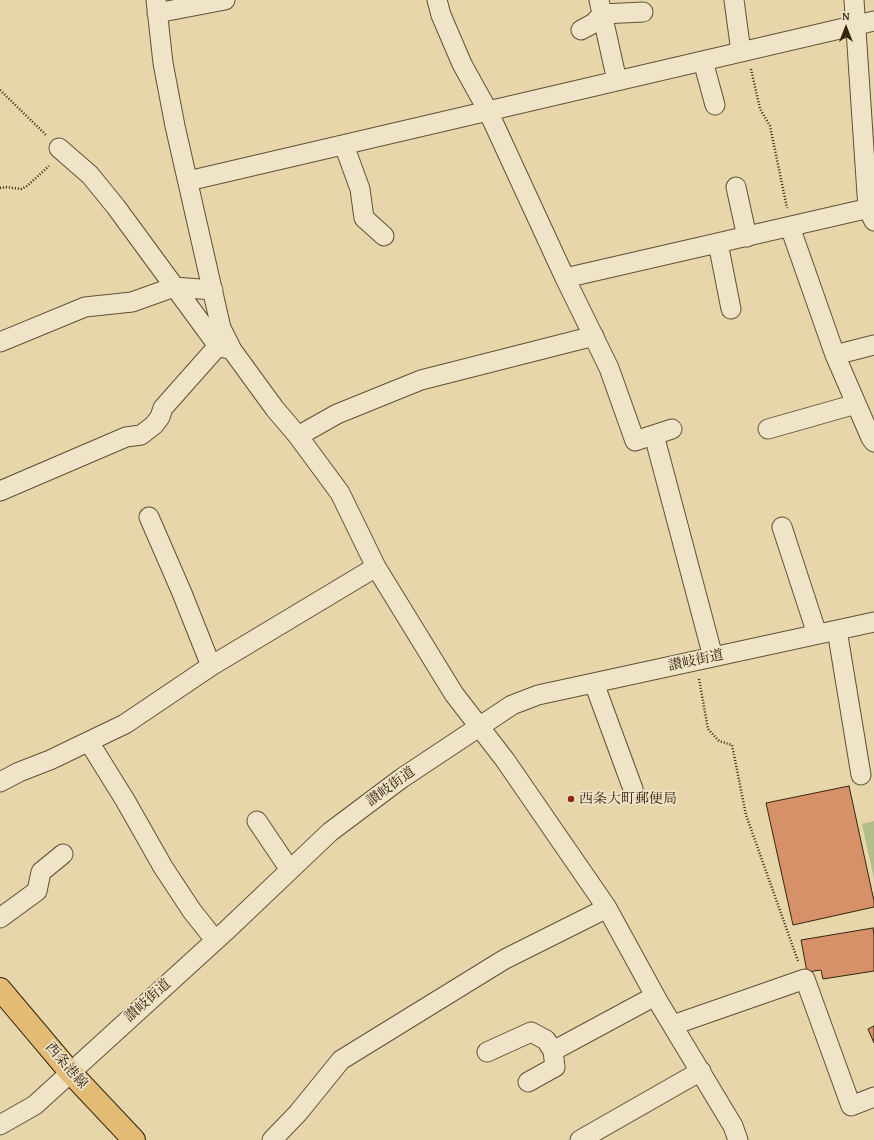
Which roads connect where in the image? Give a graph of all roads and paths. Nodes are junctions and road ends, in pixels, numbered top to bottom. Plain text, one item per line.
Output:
1 (225, 0) edge
2 (437, 0) edge
3 (734, 0) edge
4 (854, 0) edge
5 (157, 7) edge
6 (601, 7) edge
7 (643, 12) dead end
8 (874, 21) edge
9 (856, 25) junction
10 (581, 30) dead end
11 (744, 51) junction
12 (704, 61) junction
13 (617, 81) junction
14 (0, 90) edge
15 (715, 105) dead end
16 (488, 111) junction
17 (344, 145) junction
18 (62, 150) junction
19 (188, 181) junction
20 (736, 186) dead end
21 (0, 188) edge
22 (872, 212) edge
23 (790, 227) junction
24 (384, 236) dead end
25 (747, 237) junction
26 (718, 244) junction
27 (565, 278) junction
28 (174, 287) junction
29 (213, 290) junction
30 (731, 309) dead end
31 (594, 336) junction
32 (0, 342) edge
33 (874, 345) edge
34 (225, 348) junction
35 (835, 355) junction
36 (856, 404) junction
37 (672, 429) dead end
38 (768, 429) dead end
39 (654, 435) junction
40 (298, 436) junction
41 (874, 442) edge
42 (0, 490) edge
43 (149, 517) dead end
44 (782, 527) dead end
45 (376, 567) junction
46 (874, 622) edge
47 (837, 630) junction
48 (817, 634) junction
49 (704, 659) junction
50 (211, 666) junction
51 (594, 683) junction
52 (480, 726) junction
53 (89, 742) junction
54 (861, 775) dead end
55 (0, 782) edge
56 (633, 789) dead end
57 (257, 822) dead end
58 (63, 854) dead end
59 (290, 870) junction
60 (607, 908) junction
61 (0, 918) edge
62 (215, 940) junction
63 (804, 979) junction
64 (0, 989) edge
65 (655, 996) junction
66 (673, 1025) junction
67 (553, 1051) junction
68 (487, 1052) dead end
69 (701, 1071) junction
70 (70, 1072) junction
71 (528, 1082) dead end
72 (874, 1097) edge
73 (35, 1106) junction
74 (0, 1125) edge
75 (0, 1140) edge
76 (134, 1140) edge
77 (272, 1140) edge
78 (580, 1140) edge
79 (738, 1140) edge

1 - 5 street
2 - 16 street
3 - 11 street
4 - 9 street
5 - 19 street
6 - 7 street
6 - 10 street
6 - 13 street
8 - 9 street
9 - 11 street
9 - 22 street
11 - 12 street
11 - 23 path
12 - 13 street
12 - 15 street
13 - 16 street
14 - 18 path
16 - 17 street
16 - 27 street
17 - 19 street
17 - 24 street
18 - 21 path
18 - 28 street
19 - 29 street
20 - 25 street
22 - 23 street
23 - 25 street
23 - 35 street
25 - 26 street
26 - 27 street
26 - 30 street
27 - 31 street
28 - 29 street
28 - 32 street
28 - 34 street
29 - 34 street
31 - 39 street
31 - 40 street
33 - 35 street
34 - 40 street
34 - 42 street
35 - 36 street
36 - 38 street
36 - 41 street
37 - 39 street
39 - 49 street
40 - 45 street
43 - 50 street
44 - 48 street
45 - 50 street
45 - 52 street
46 - 47 street, 讃岐街道
47 - 48 street, 讃岐街道
47 - 54 street
48 - 49 street, 讃岐街道
49 - 51 street, 讃岐街道
49 - 63 path
50 - 53 street
51 - 52 street, 讃岐街道
51 - 56 street
52 - 59 street, 讃岐街道
52 - 60 street
53 - 55 street
53 - 62 street
57 - 59 street
58 - 61 street
59 - 62 street, 讃岐街道
60 - 65 street
60 - 77 street
62 - 70 street, 讃岐街道
63 - 66 street
63 - 72 street
64 - 70 main road, 西条港線
65 - 66 street
65 - 67 street
66 - 69 street
67 - 68 street
67 - 71 street
69 - 78 street
69 - 79 street
70 - 73 street, 讃岐街道
70 - 76 main road, 西条港線
73 - 74 street, 讃岐街道
73 - 75 street

